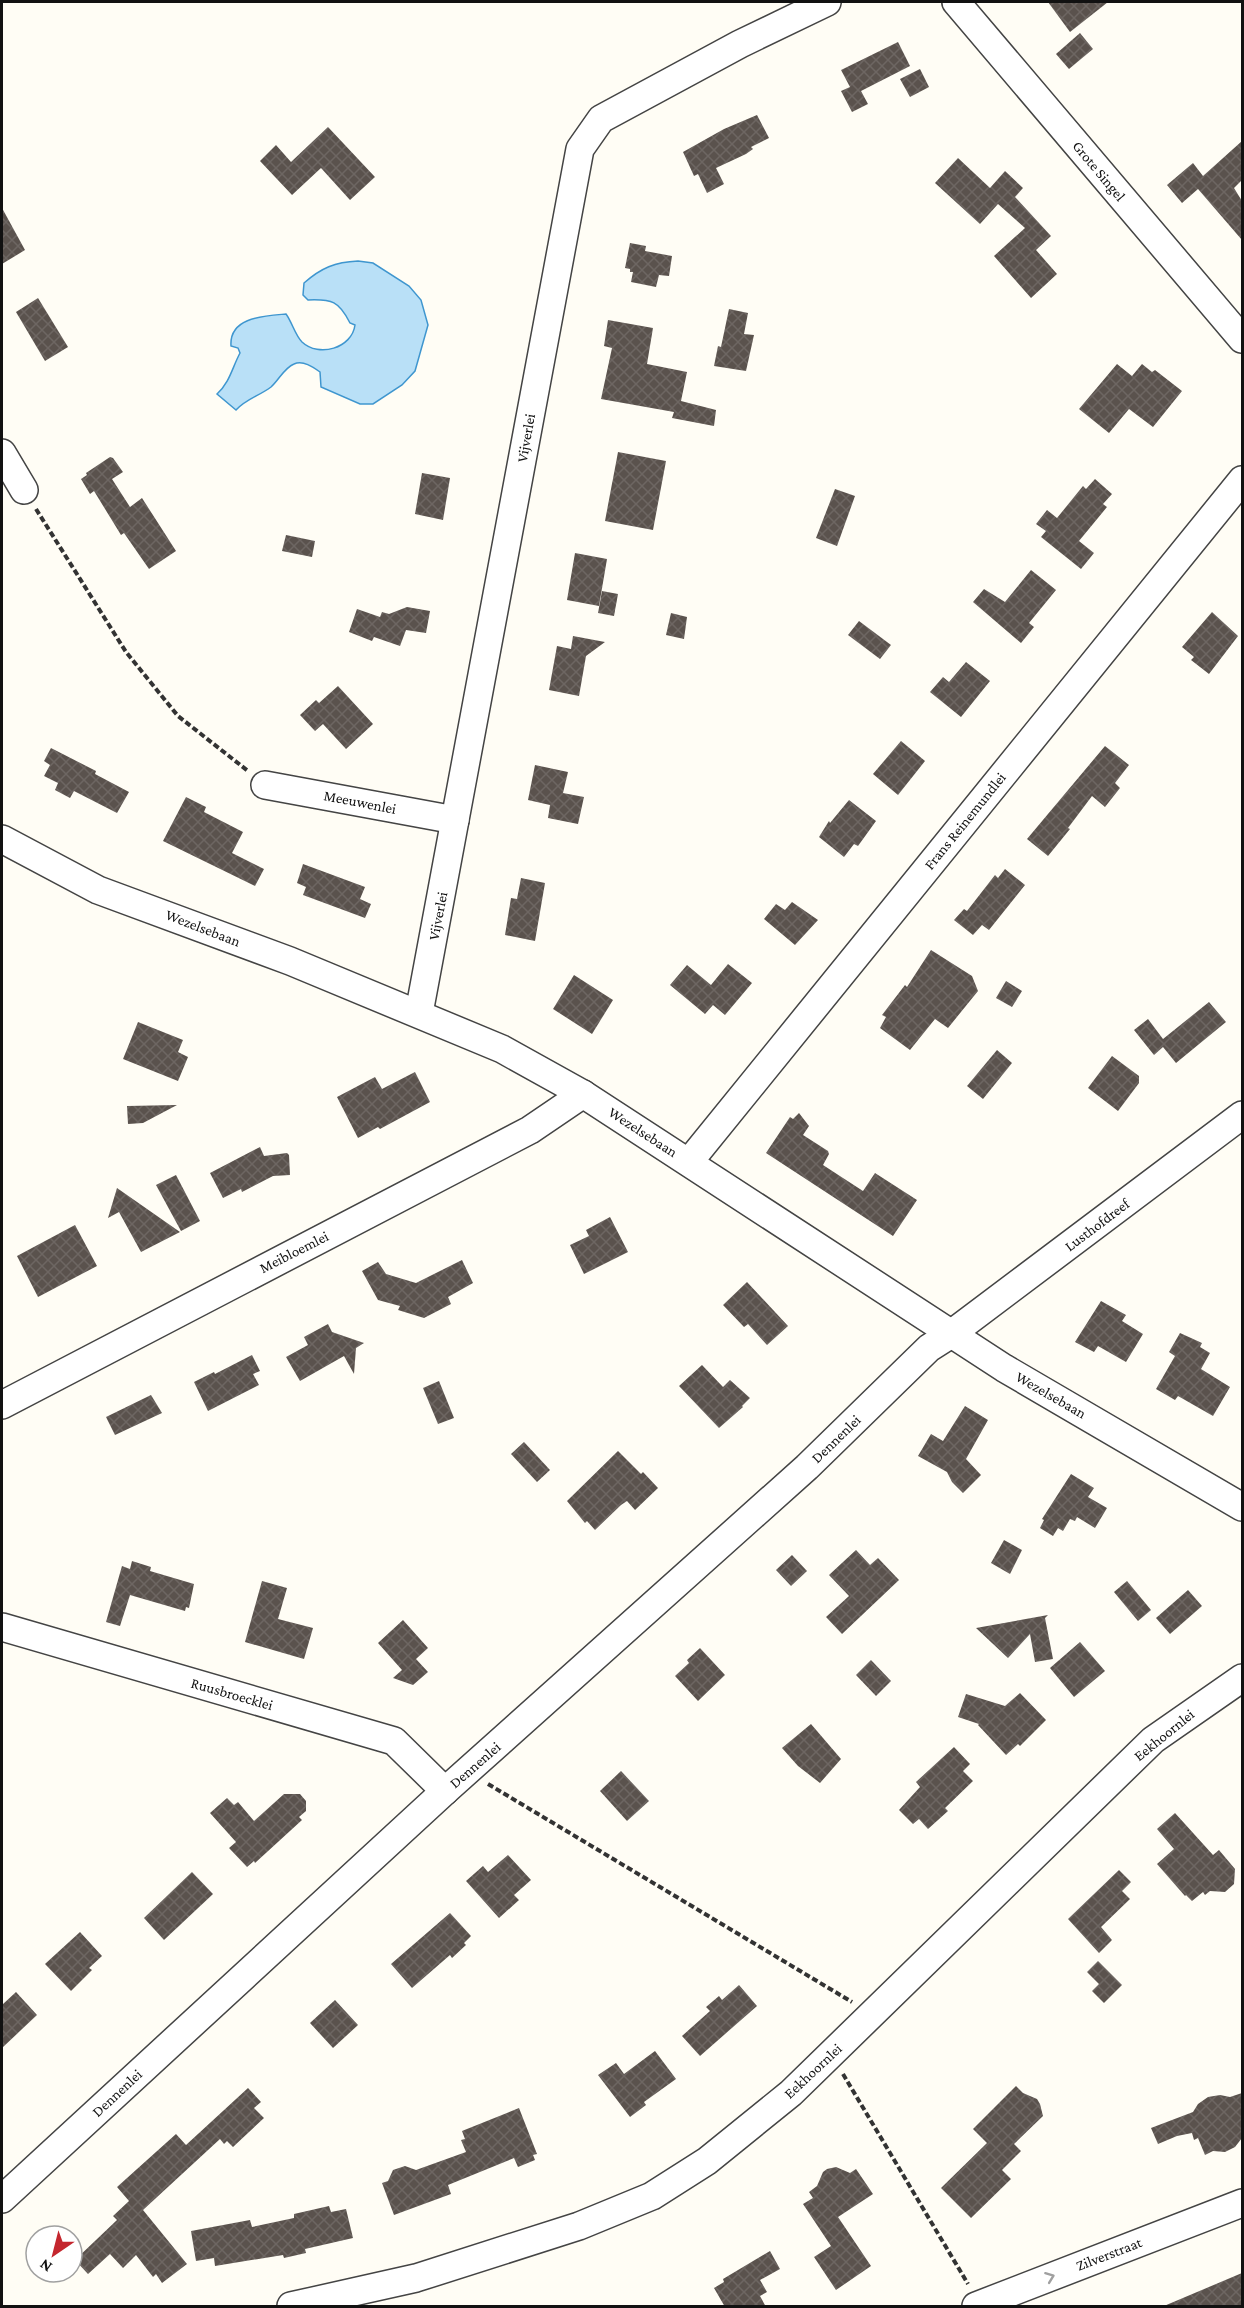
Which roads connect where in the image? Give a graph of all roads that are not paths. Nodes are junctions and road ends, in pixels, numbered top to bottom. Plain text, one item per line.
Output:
1 (827, 2) edge
2 (957, 2) edge
3 (1242, 339) edge
4 (2, 453) edge
5 (1242, 480) edge
6 (24, 490) road end
7 (265, 785) road end
8 (455, 820) junction
9 (2, 839) edge
10 (419, 1013) junction
11 (583, 1094) junction
12 (1242, 1115) edge
13 (688, 1162) junction
14 (951, 1334) junction
15 (2, 1405) edge
16 (1242, 1507) edge
17 (2, 1627) edge
18 (1242, 1678) edge
19 (445, 1791) junction
20 (2, 2199) edge
21 (1242, 2203) edge
22 (1015, 2299) edge
23 (978, 2306) edge
24 (291, 2307) edge

1 - 8 street, Vijverlei
2 - 3 street, Grote Singel
4 - 6 street
5 - 13 street, Frans Reinemundlei
7 - 8 street, Meeuwenlei
8 - 10 street, Vijverlei
9 - 10 street, Wezelsebaan
10 - 11 street, Wezelsebaan
11 - 13 street, Wezelsebaan
11 - 15 street, Meibloemlei
12 - 14 street, Lusthofdreef
13 - 14 street, Wezelsebaan
14 - 16 street, Wezelsebaan
14 - 19 street, Dennenlei
17 - 19 street, Ruusbroecklei
18 - 24 street, Eekhoornlei
19 - 20 street, Dennenlei
22 -> 21 street, Zilverstraat
22 - 23 street, Zilverstraat

